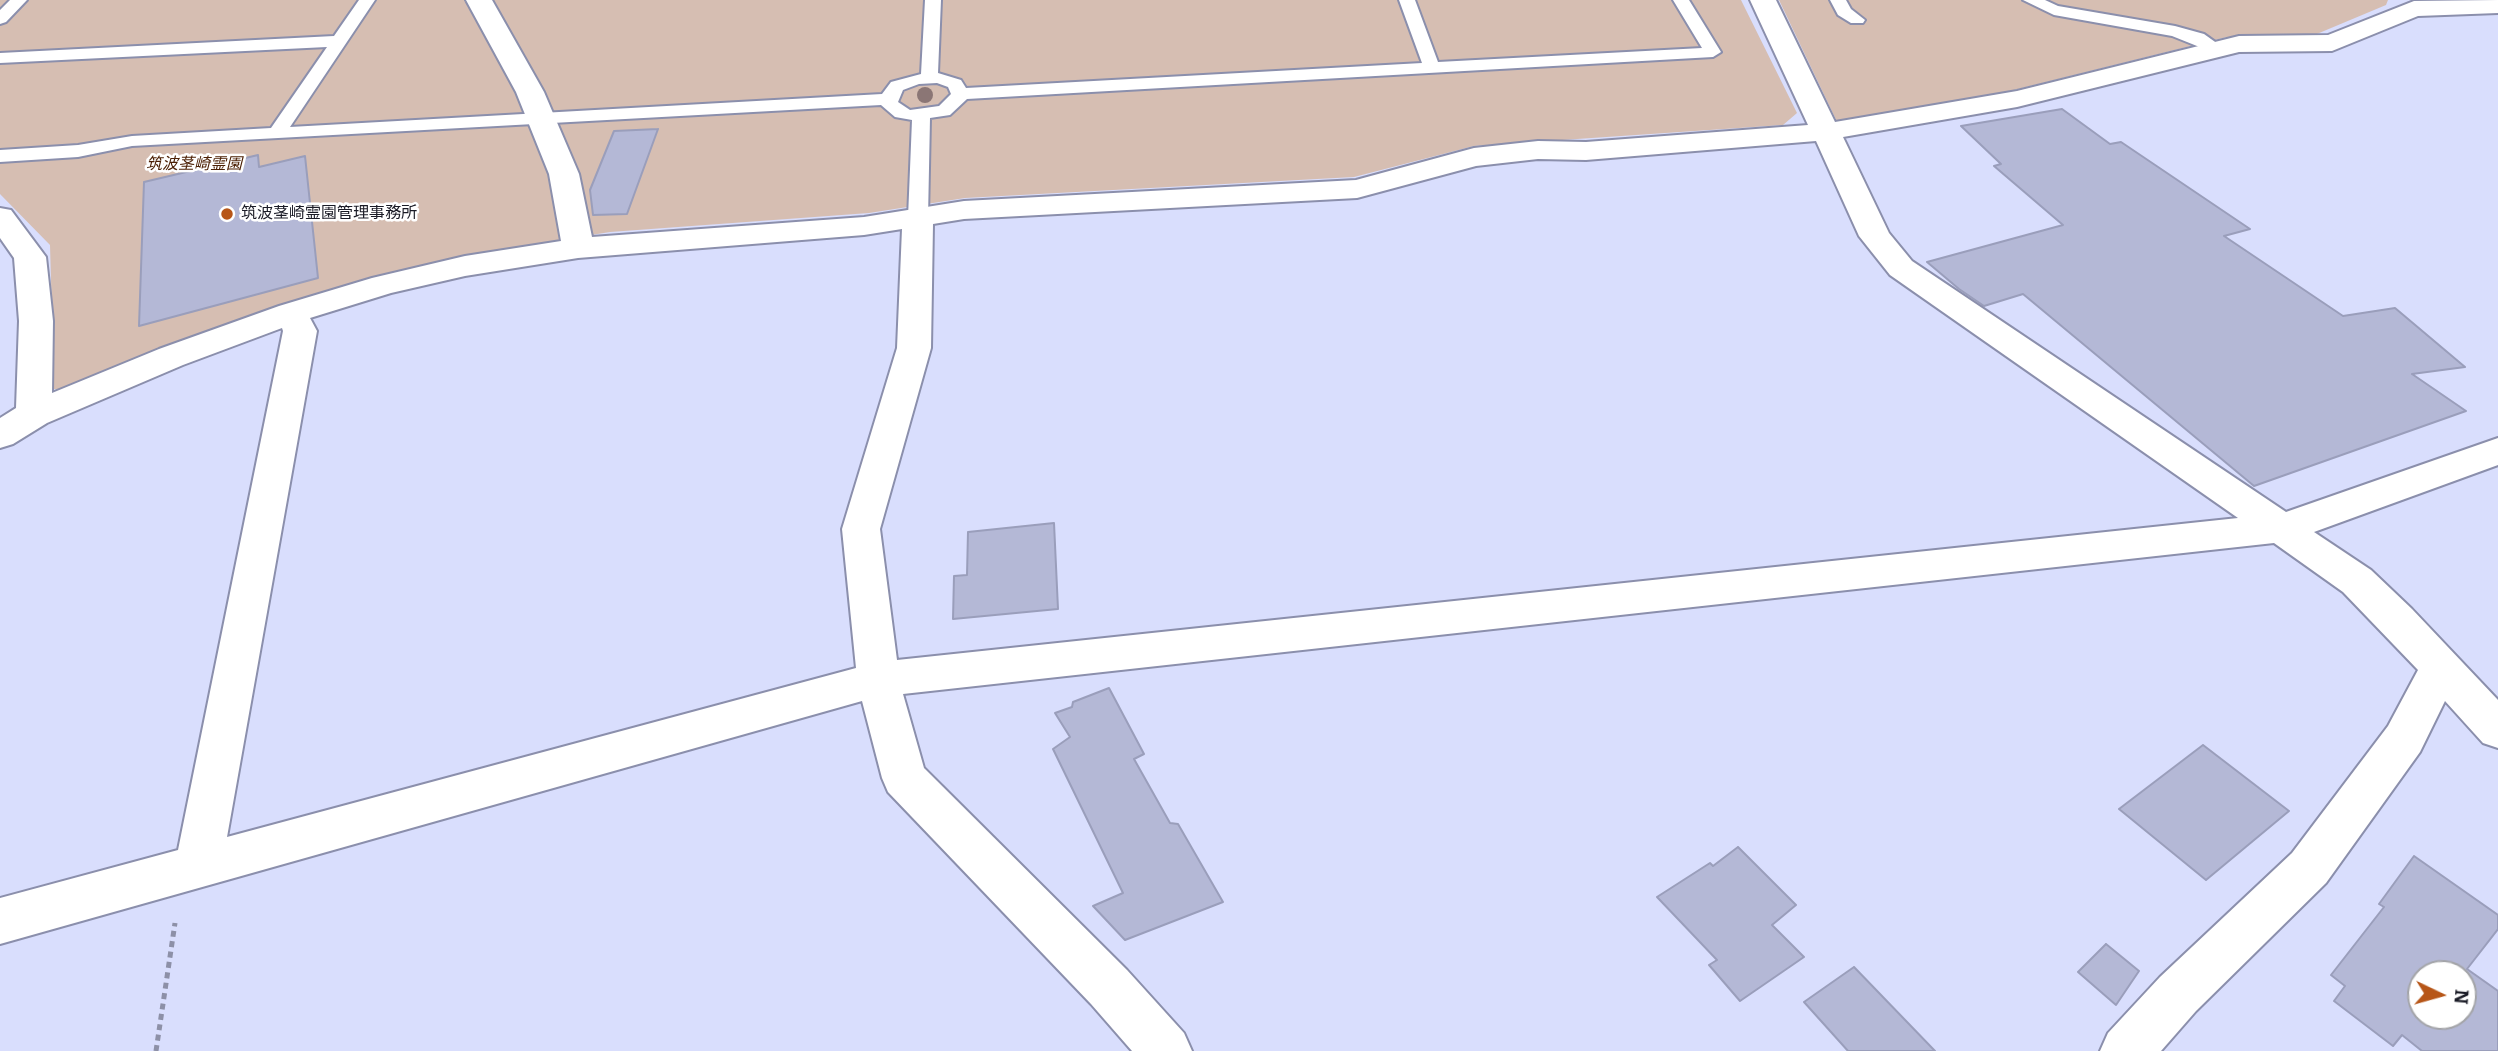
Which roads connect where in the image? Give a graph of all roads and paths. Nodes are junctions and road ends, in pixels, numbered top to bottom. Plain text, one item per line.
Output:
1 (19, 0) edge
2 (367, 0) edge
3 (479, 0) edge
4 (933, 0) edge
5 (1407, 0) edge
6 (1681, 0) edge
7 (1763, 0) edge
8 (1838, 0) edge
9 (2031, 0) edge
10 (2073, 0) edge
11 (2498, 5) edge
12 (2086, 15) junction
13 (0, 19) edge
14 (1857, 20) dead end
15 (339, 41) junction
16 (2217, 49) junction
17 (0, 58) edge
18 (1432, 68) junction
19 (929, 78) junction
20 (960, 94) junction
21 (888, 99) junction
22 (921, 116) junction
23 (540, 117) junction
24 (1824, 132) junction
25 (276, 134) junction
26 (0, 156) edge
27 (0, 217) edge
28 (918, 218) junction
29 (578, 248) junction
30 (291, 313) junction
31 (34, 414) junction
32 (0, 435) edge
33 (2498, 451) edge
34 (2284, 528) junction
35 (2441, 667) junction
36 (878, 679) junction
37 (2498, 730) edge
38 (198, 867) junction
39 (0, 921) edge
40 (156, 1051) edge
41 (1166, 1051) edge
42 (2126, 1051) edge

1 - 13 lane
2 - 15 lane
3 - 23 street
4 - 19 lane
5 - 18 lane
6 - 18 lane
7 - 24 street
8 - 14 lane
9 - 12 lane
10 - 12 lane
11 - 16 street
12 - 16 lane
15 - 17 lane
15 - 25 lane
16 - 24 street
18 - 20 lane
19 - 20 lane
19 - 21 lane
20 - 22 lane
21 - 22 lane
21 - 23 lane
22 - 28 lane
23 - 25 lane
23 - 29 street
24 - 28 street
24 - 34 street
25 - 26 lane
27 - 31 street
28 - 29 street
28 - 36 street
29 - 30 street
30 - 31 street
30 - 38 street
31 - 32 street
33 - 34 street
34 - 35 street
34 - 36 street
35 - 37 street
35 - 42 street
36 - 38 street
36 - 41 street
38 - 39 street
38 - 40 path

